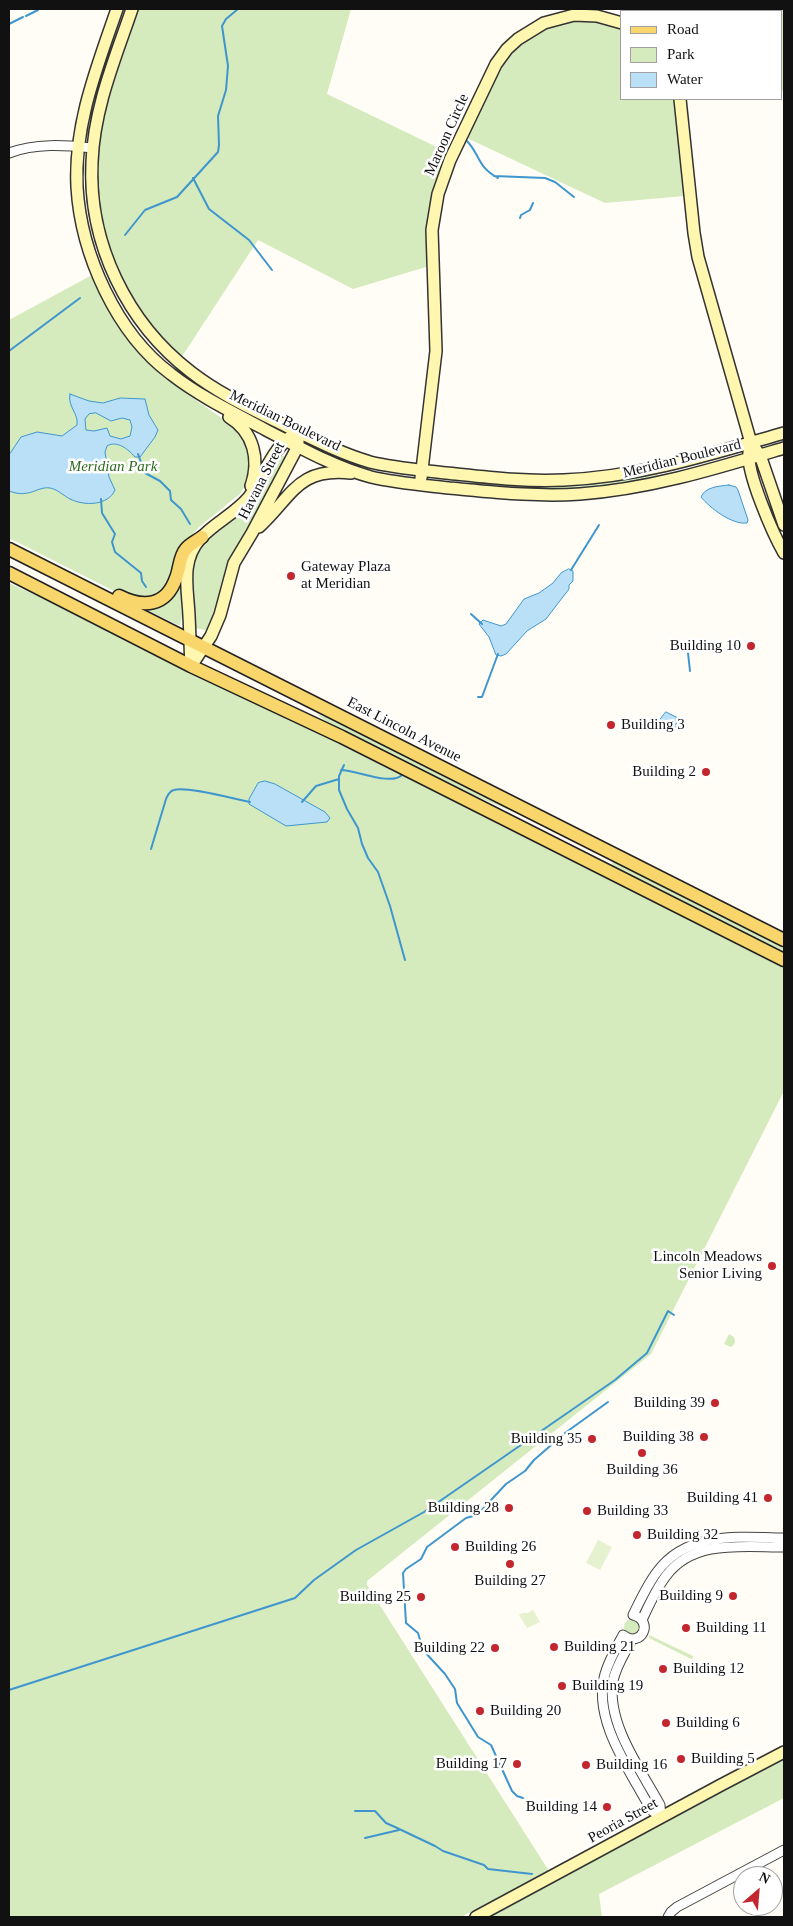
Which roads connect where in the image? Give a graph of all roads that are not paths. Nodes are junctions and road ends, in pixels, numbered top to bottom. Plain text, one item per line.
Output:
1 (117, 9) edge
2 (132, 9) edge
3 (583, 12) edge
4 (620, 22) edge
5 (680, 100) edge
6 (78, 147) junction
7 (92, 148) junction
8 (9, 153) edge
9 (174, 376) junction
10 (297, 432) junction
11 (784, 433) edge
12 (286, 440) junction
13 (751, 443) junction
14 (298, 446) junction
15 (784, 448) edge
16 (760, 455) junction
17 (748, 459) junction
18 (422, 470) junction
19 (369, 476) junction
20 (420, 484) junction
21 (246, 501) junction
22 (784, 525) edge
23 (252, 534) junction
24 (202, 537) junction
25 (9, 549) edge
26 (784, 553) edge
27 (46, 568) junction
28 (9, 573) edge
29 (190, 640) junction
30 (203, 647) junction
31 (191, 666) junction
32 (733, 914) junction
33 (784, 932) edge
34 (784, 940) edge
35 (784, 960) edge
36 (784, 1538) edge
37 (784, 1547) edge
38 (642, 1620) junction
39 (784, 1752) edge
40 (661, 1817) junction
41 (784, 1850) edge
42 (476, 1917) edge
43 (668, 1917) edge

1 - 6 main road, Meridian Boulevard
2 - 7 main road, Meridian Boulevard
3 - 4 main road, Maroon Circle
3 - 18 main road, Maroon Circle
5 - 13 main road
6 - 7 street
6 - 8 street
6 - 9 main road, Meridian Boulevard
7 - 10 main road, Meridian Boulevard
9 - 12 main road, Meridian Boulevard
9 - 21 main road
10 - 12 main road, Havana Street
10 - 14 main road, Havana Street
10 - 18 main road, Meridian Boulevard
11 - 13 main road, Meridian Boulevard
12 - 14 main road, Meridian Boulevard
12 - 21 main road, Havana Street
13 - 16 main road
13 - 17 main road
13 - 18 main road, Meridian Boulevard
14 - 19 main road, Meridian Boulevard
14 - 23 main road, Havana Street
15 - 16 main road, Meridian Boulevard
16 - 17 main road, Meridian Boulevard
16 - 22 main road
17 - 20 main road, Meridian Boulevard
17 - 26 main road
18 - 20 main road, Maroon Circle
19 - 20 main road, Meridian Boulevard
19 - 23 main road
21 - 24 main road, Havana Street
23 - 30 main road, Havana Street
24 - 27 main road
24 - 29 main road, Havana Street
25 - 27 main road, East Lincoln Avenue
27 - 29 main road, East Lincoln Avenue
28 - 31 main road
29 - 30 main road, East Lincoln Avenue
29 - 31 main road, Havana Street
30 - 31 main road, Havana Street
30 - 32 main road, East Lincoln Avenue
31 - 35 main road
32 - 33 main road
32 - 34 main road, East Lincoln Avenue
36 - 38 street
37 - 38 street
38 - 40 street
39 - 40 main road, Peoria Street
40 - 42 main road, Peoria Street
41 - 43 street

